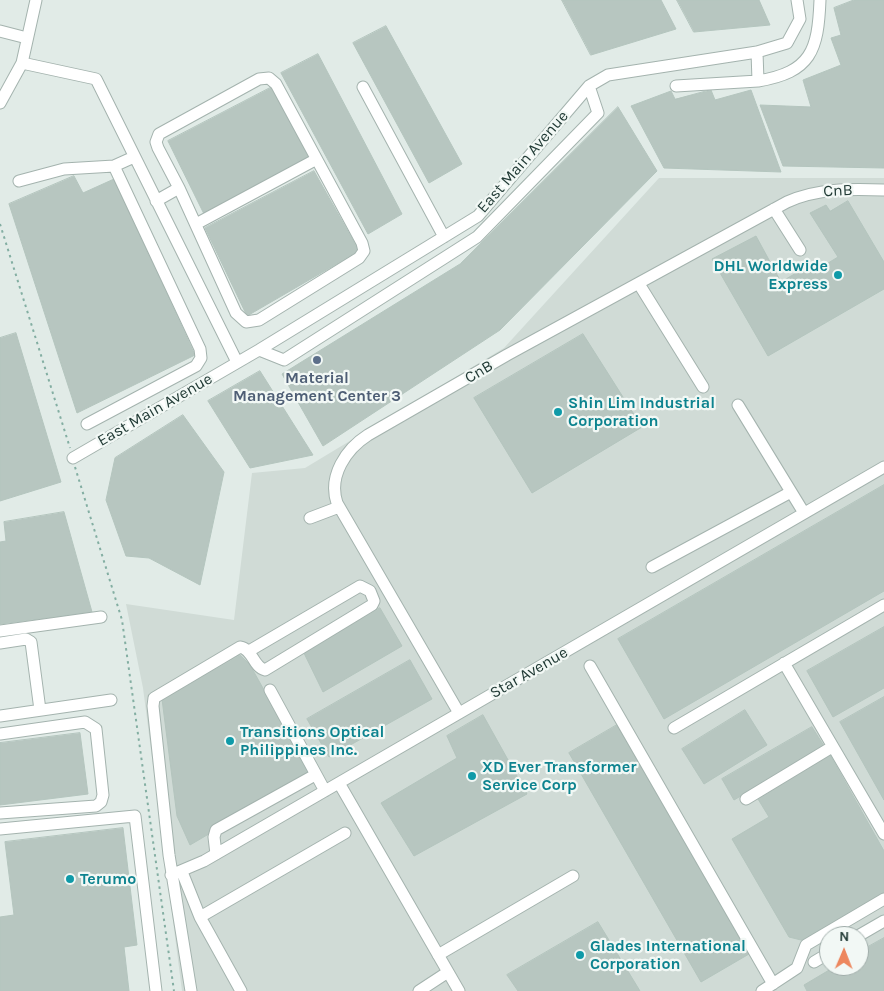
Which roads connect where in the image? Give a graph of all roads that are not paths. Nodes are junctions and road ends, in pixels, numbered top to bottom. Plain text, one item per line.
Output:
1 (36, 0) edge
2 (797, 0) edge
3 (820, 0) edge
4 (0, 31) edge
5 (27, 38) junction
6 (756, 52) junction
7 (22, 64) junction
8 (758, 81) junction
9 (589, 86) junction
10 (676, 86) dead end
11 (363, 88) dead end
12 (0, 103) edge
13 (134, 157) junction
14 (315, 160) junction
15 (114, 166) junction
16 (20, 181) dead end
17 (179, 188) junction
18 (884, 190) edge
19 (156, 201) junction
20 (774, 209) junction
21 (196, 224) junction
22 (444, 237) junction
23 (800, 250) dead end
24 (639, 284) junction
25 (259, 350) junction
26 (237, 362) junction
27 (703, 387) dead end
28 (147, 392) junction
29 (738, 405) dead end
30 (157, 408) junction
31 (87, 424) dead end
32 (73, 458) road end
33 (884, 467) edge
34 (791, 492) junction
35 (339, 507) junction
36 (804, 513) junction
37 (310, 518) dead end
38 (652, 567) dead end
39 (385, 584) junction
40 (370, 591) junction
41 (884, 605) edge
42 (101, 617) dead end
43 (0, 631) edge
44 (0, 643) edge
45 (248, 651) junction
46 (784, 663) junction
47 (590, 666) dead end
48 (270, 690) dead end
49 (111, 700) dead end
50 (40, 710) junction
51 (459, 713) junction
52 (0, 716) edge
53 (674, 728) dead end
54 (0, 734) edge
55 (832, 747) junction
56 (315, 775) junction
57 (339, 783) junction
58 (325, 791) junction
59 (746, 799) dead end
60 (0, 813) edge
61 (0, 828) edge
62 (344, 833) dead end
63 (884, 834) edge
64 (216, 854) junction
65 (177, 873) junction
66 (572, 876) dead end
67 (884, 899) edge
68 (200, 917) junction
69 (884, 921) edge
70 (869, 930) edge
71 (438, 955) junction
72 (819, 959) edge
73 (814, 962) dead end
74 (448, 972) junction
75 (773, 984) junction
76 (156, 991) edge
77 (190, 991) edge
78 (241, 991) edge
79 (420, 991) edge
80 (459, 991) edge
81 (762, 991) edge

1 - 5 street
2 - 6 street, East Main Avenue
3 - 8 street
4 - 5 street
5 - 7 street
6 - 8 street
6 - 9 street, East Main Avenue
7 - 12 street
7 - 13 street
8 - 10 street
9 - 22 street, East Main Avenue
9 - 25 street
11 - 22 street
13 - 15 street
13 - 19 street
14 - 17 street
14 - 21 street
14 - 21 street
15 - 16 street
15 - 28 street
17 - 19 street
17 - 21 street
18 - 20 street, CnB
19 - 26 street
20 - 23 street
20 - 24 street, CnB
22 - 25 street, East Main Avenue
24 - 27 street
24 - 35 street, CnB
25 - 26 street, East Main Avenue
26 - 30 street, East Main Avenue
28 - 30 street
28 - 31 street
29 - 34 street
30 - 32 street, East Main Avenue
33 - 36 street, Star Avenue
34 - 36 street
34 - 38 street
35 - 37 street
35 - 39 street, CnB
36 - 51 street, Star Avenue
39 - 40 street
39 - 51 street, CnB
40 - 45 street
40 - 45 street
41 - 46 street
42 - 43 street
44 - 50 street
45 - 65 street
46 - 53 street
46 - 55 street
47 - 75 street
48 - 56 street
49 - 50 street
50 - 52 street
51 - 57 street, Star Avenue
54 - 60 street
55 - 59 street
55 - 63 street
56 - 58 street
56 - 64 street
57 - 58 street, Star Avenue
57 - 71 street
58 - 64 street, Star Avenue
61 - 76 street
62 - 68 street
64 - 65 street, Star Avenue
65 - 68 street
65 - 77 street
66 - 71 street
67 - 75 street
68 - 78 street
69 - 70 street
71 - 74 street
72 - 73 street
74 - 79 street
74 - 80 street
75 - 81 street

